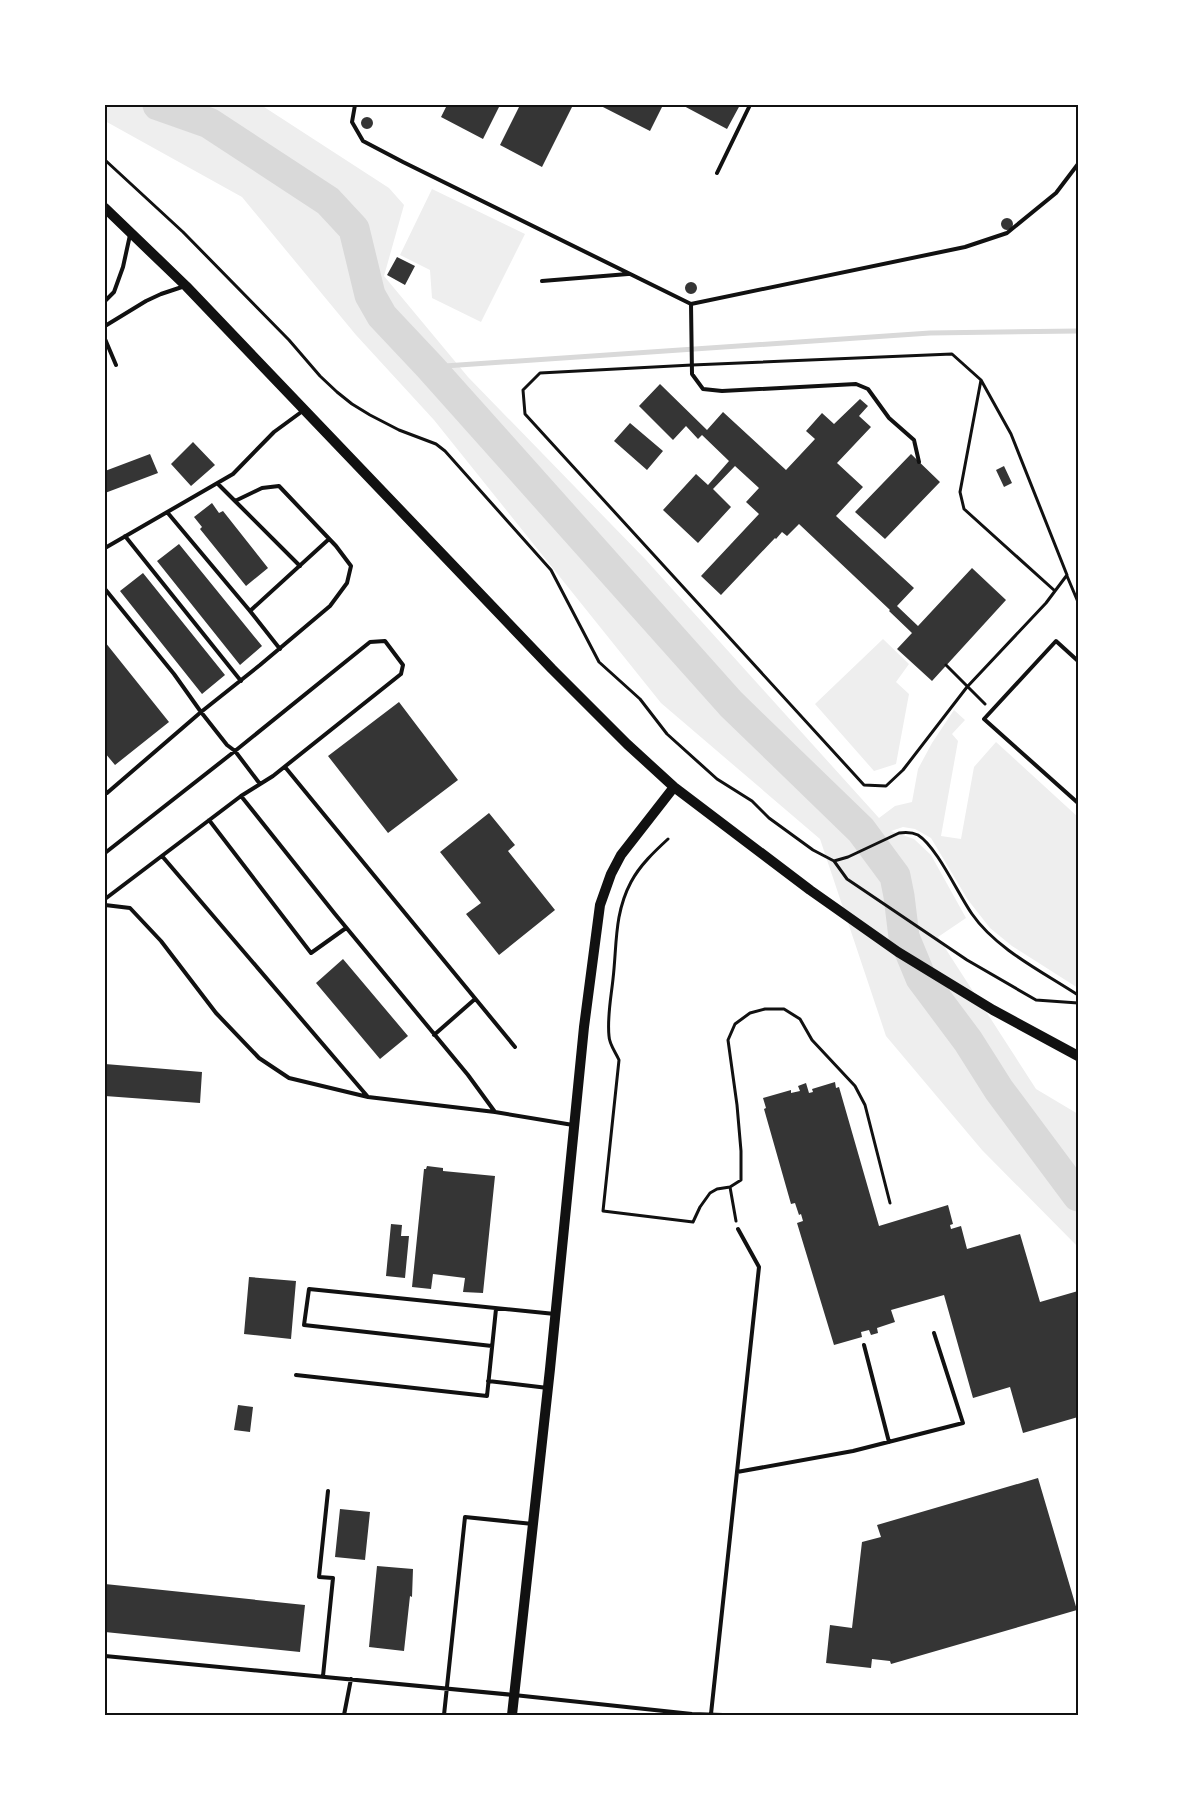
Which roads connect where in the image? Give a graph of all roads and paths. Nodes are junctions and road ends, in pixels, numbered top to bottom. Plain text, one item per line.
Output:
1 (355, 105) edge
2 (750, 105) edge
3 (105, 160) edge
4 (1078, 164) edge
5 (717, 173) dead end
6 (105, 208) edge
7 (131, 232) junction
8 (630, 274) junction
9 (542, 281) dead end
10 (186, 286) junction
11 (105, 301) edge
12 (691, 304) junction
13 (105, 326) edge
14 (105, 339) edge
15 (692, 363) junction
16 (116, 365) dead end
17 (982, 380) junction
18 (305, 409) junction
19 (919, 462) dead end
20 (218, 484) junction
21 (235, 501) junction
22 (167, 512) junction
23 (125, 536) junction
24 (329, 539) junction
25 (105, 548) edge
26 (300, 566) junction
27 (1067, 575) junction
28 (105, 589) edge
29 (1055, 591) junction
30 (1078, 602) edge
31 (250, 611) junction
32 (280, 649) junction
33 (1078, 661) edge
34 (946, 666) dead end
35 (241, 681) junction
36 (967, 686) junction
37 (992, 710) junction
38 (201, 712) junction
39 (235, 751) junction
40 (285, 767) junction
41 (260, 784) junction
42 (674, 786) junction
43 (106, 792) edge
44 (241, 796) junction
45 (1078, 803) edge
46 (209, 820) junction
47 (668, 839) dead end
48 (105, 853) edge
49 (162, 856) junction
50 (834, 861) junction
51 (105, 899) edge
52 (105, 906) edge
53 (346, 928) junction
54 (1078, 994) edge
55 (475, 999) junction
56 (1078, 1003) edge
57 (434, 1035) junction
58 (515, 1047) dead end
59 (1078, 1056) edge
60 (368, 1097) junction
61 (495, 1112) junction
62 (574, 1125) junction
63 (730, 1187) junction
64 (890, 1203) dead end
65 (738, 1230) joint
66 (496, 1309) junction
67 (555, 1314) junction
68 (934, 1333) dead end
69 (864, 1345) dead end
70 (492, 1346) junction
71 (296, 1376) dead end
72 (488, 1381) junction
73 (548, 1388) junction
74 (889, 1442) junction
75 (737, 1472) junction
76 (328, 1491) dead end
77 (533, 1524) junction
78 (105, 1656) edge
79 (323, 1676) junction
80 (351, 1679) junction
81 (447, 1688) junction
82 (514, 1695) junction
83 (710, 1714) edge
84 (344, 1715) edge
85 (444, 1715) edge
86 (512, 1715) edge
87 (723, 1715) edge

1 - 8 lane
2 - 5 lane
3 - 50 path
4 - 12 lane
6 - 7 main road
7 - 10 main road
7 - 11 lane
8 - 9 lane
8 - 12 lane
10 - 13 lane
10 - 18 main road
12 - 15 lane
14 - 16 lane
15 - 17 path
15 - 19 lane
15 - 36 path
17 - 27 path
17 - 29 path
18 - 20 lane
18 - 42 main road
20 - 21 lane
20 - 22 lane
21 - 24 lane
21 - 26 lane
22 - 23 lane
22 - 31 lane
23 - 25 lane
23 - 35 lane
24 - 26 lane
24 - 32 lane
26 - 31 lane
27 - 29 path
27 - 30 path
28 - 38 lane
29 - 36 path
31 - 32 lane
32 - 35 lane
33 - 37 lane
34 - 36 path
35 - 38 lane
36 - 37 path
37 - 45 lane
38 - 39 lane
38 - 43 lane
39 - 40 lane
39 - 41 lane
39 - 48 lane
40 - 41 lane
40 - 55 lane
41 - 44 lane
42 - 59 main road
42 - 62 main road
44 - 46 lane
44 - 53 lane
46 - 49 lane
46 - 53 lane
47 - 63 path
49 - 51 lane
49 - 60 lane
50 - 54 path
50 - 56 path
52 - 60 lane
53 - 57 lane
55 - 57 lane
55 - 58 lane
57 - 61 lane
60 - 61 lane
61 - 62 lane
62 - 67 main road
63 - 64 path
63 - 65 path
65 - 75 lane
66 - 67 lane
66 - 70 lane
66 - 70 lane
67 - 73 main road
68 - 74 lane
69 - 74 lane
70 - 72 lane
71 - 72 lane
72 - 73 lane
73 - 77 main road
74 - 75 lane
75 - 83 lane
76 - 79 lane
77 - 81 lane
77 - 82 main road
78 - 79 lane
79 - 80 lane
80 - 81 lane
80 - 84 lane
81 - 82 lane
81 - 85 lane
82 - 83 lane
82 - 86 main road
83 - 87 lane

